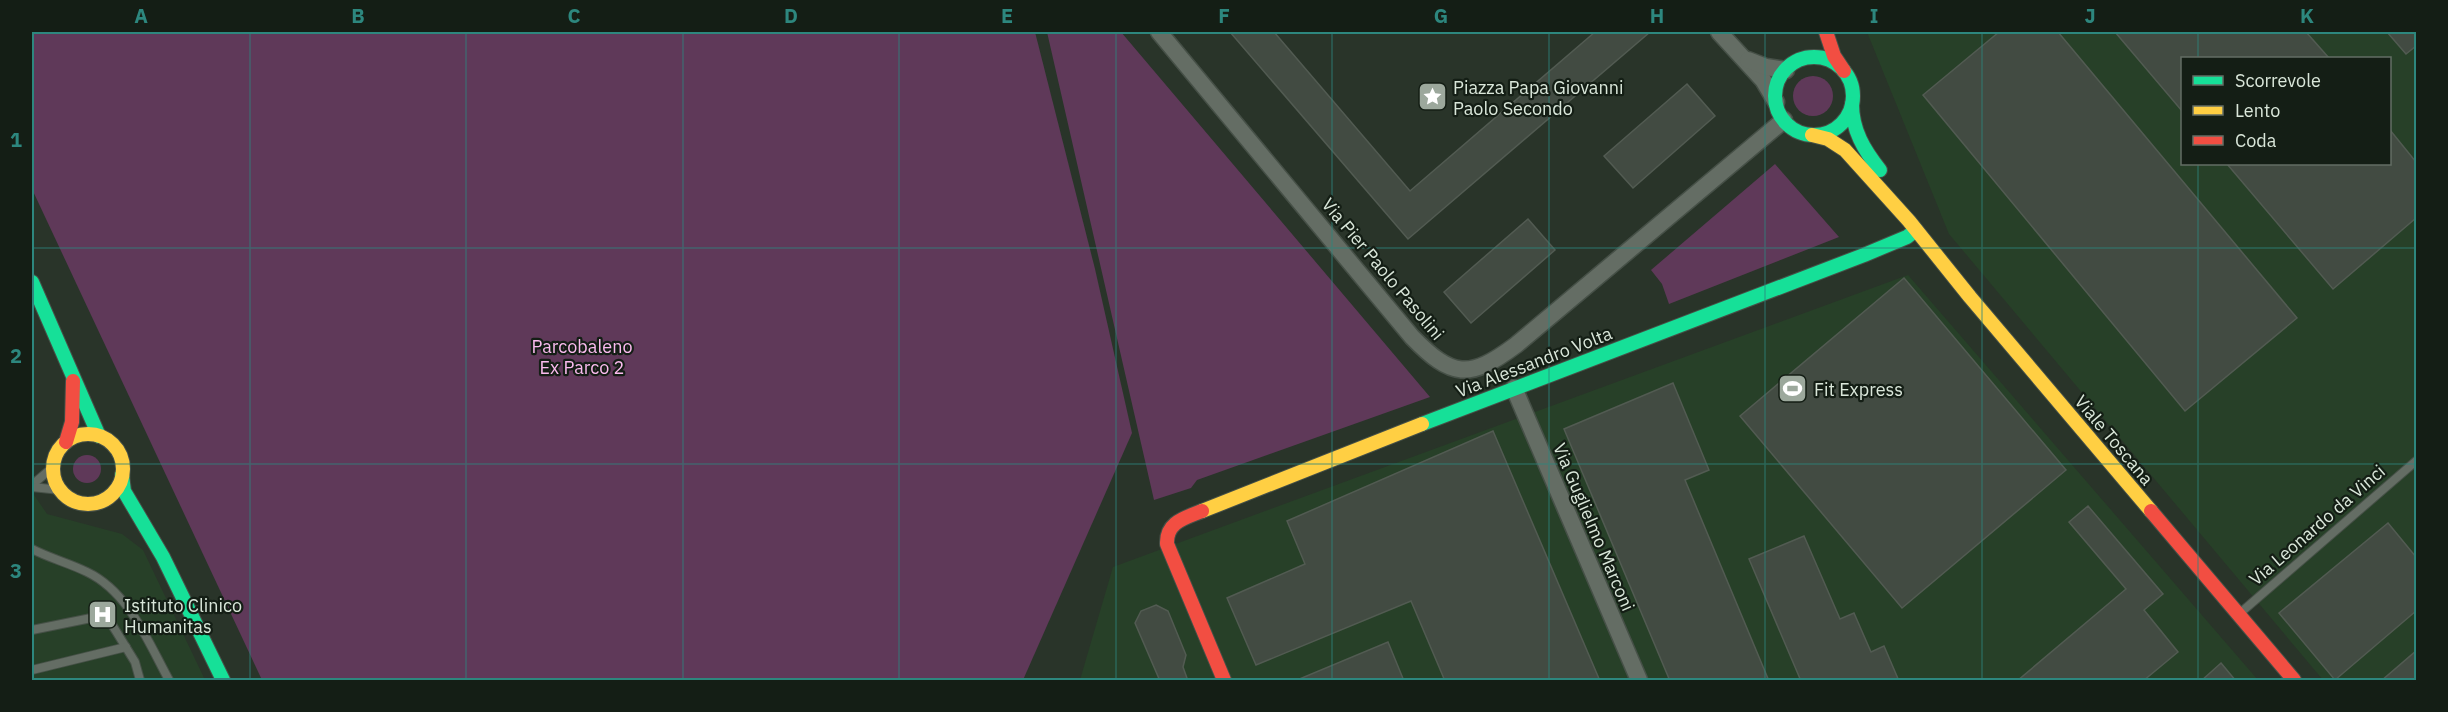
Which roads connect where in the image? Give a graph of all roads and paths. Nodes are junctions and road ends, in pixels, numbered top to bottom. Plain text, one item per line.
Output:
1 (1159, 32) edge
2 (1719, 32) edge
3 (1826, 32) edge
4 (1813, 38) edge
5 (1742, 56) junction
6 (1790, 66) junction
7 (1845, 72) junction
8 (1776, 102) junction
9 (1852, 104) junction
10 (1784, 120) junction
11 (1812, 135) junction
12 (1913, 225) junction
13 (32, 282) edge
14 (74, 375) junction
15 (1514, 388) junction
16 (99, 436) junction
17 (66, 442) junction
18 (2416, 460) edge
19 (53, 467) junction
20 (122, 475) junction
21 (32, 486) edge
22 (60, 490) junction
23 (84, 504) junction
24 (145, 527) junction
25 (32, 549) edge
26 (2239, 614) junction
27 (32, 630) edge
28 (126, 647) junction
29 (32, 670) edge
30 (140, 681) edge
31 (169, 681) edge
32 (223, 681) edge
33 (1224, 681) edge
34 (1639, 681) edge
35 (2294, 681) edge

1 - 10 street, Via Pier Paolo Pasolini
2 - 5 street
3 - 7 street
4 - 6 street
5 - 6 street
5 - 8 street
6 - 7 street
6 - 8 street
7 - 9 street
8 - 10 street
9 - 11 street
9 - 12 street, Viale Toscana
10 - 11 street
11 - 12 street, Viale Toscana
12 - 15 street, Via Alessandro Volta
12 - 26 street, Viale Toscana
13 - 14 street
14 - 16 street
14 - 17 street
15 - 33 street, Via Alessandro Volta
15 - 34 street, Via Guglielmo Marconi
16 - 17 street
16 - 20 street
17 - 19 street
18 - 26 lane, Via Leonardo da Vinci
19 - 21 lane
19 - 22 street
20 - 23 street
20 - 24 street
21 - 22 lane
22 - 23 street
23 - 24 street
24 - 32 street
25 - 31 lane
26 - 35 street, Viale Toscana
27 - 28 lane
28 - 29 lane
28 - 30 lane

